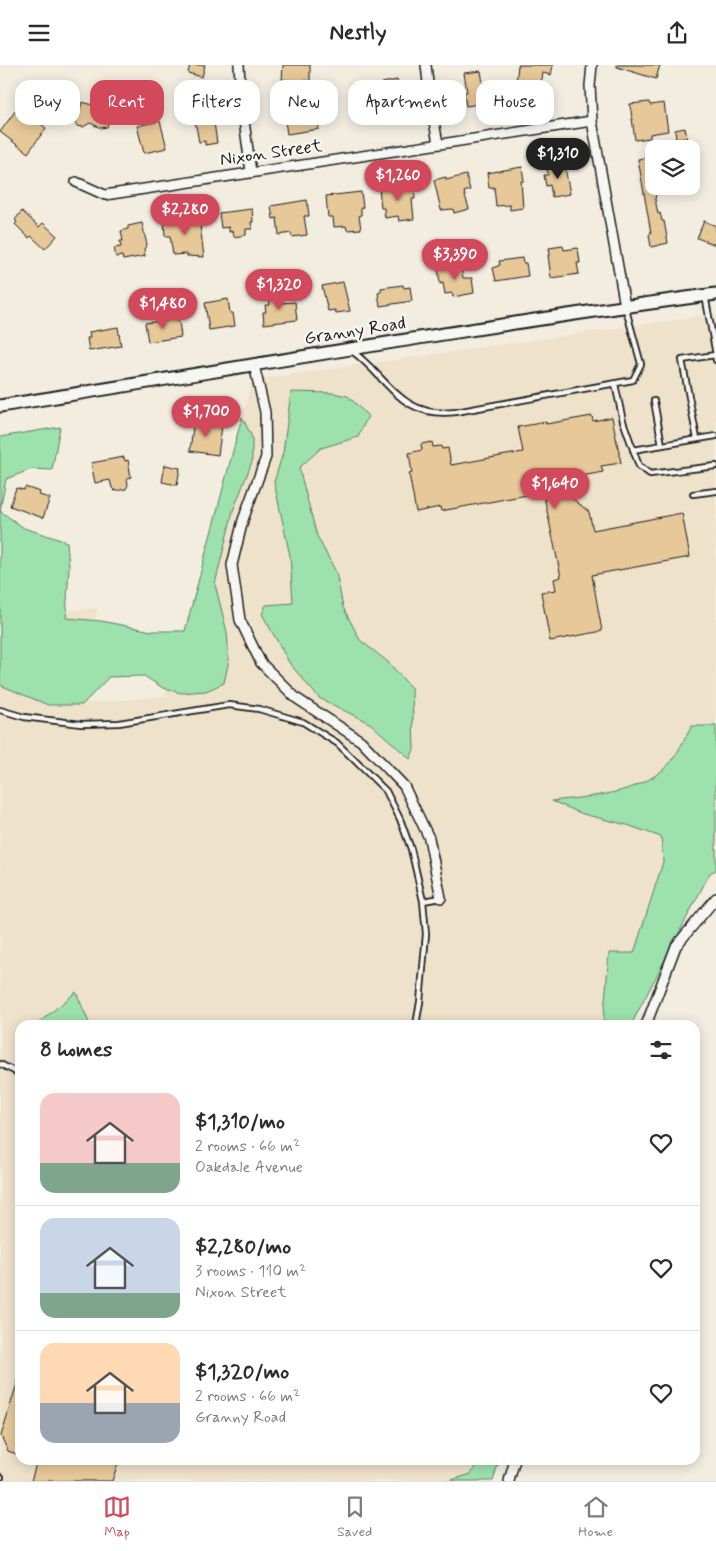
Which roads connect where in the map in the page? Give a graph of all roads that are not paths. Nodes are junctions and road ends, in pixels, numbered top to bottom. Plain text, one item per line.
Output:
1 (239, 65) edge
2 (426, 65) edge
3 (592, 65) edge
4 (592, 121) junction
5 (438, 143) junction
6 (251, 172) junction
7 (76, 182) dead end
8 (710, 294) edge
9 (625, 306) junction
10 (348, 349) junction
11 (716, 356) edge
12 (254, 365) junction
13 (615, 384) junction
14 (654, 401) dead end
15 (0, 406) edge
16 (716, 436) edge
17 (697, 439) junction
18 (662, 445) junction
19 (633, 450) junction
20 (716, 466) edge
21 (716, 491) edge
22 (693, 494) dead end
23 (0, 710) edge
24 (441, 898) joint
25 (716, 898) edge
26 (422, 901) junction
27 (417, 1020) edge
28 (648, 1020) edge
29 (0, 1064) edge
30 (15, 1072) edge
31 (514, 1465) edge
32 (509, 1481) edge

1 - 6 street
2 - 5 street
3 - 4 street
4 - 5 street, Nixon Street
4 - 9 street
5 - 6 street, Nixon Street
6 - 7 street, Nixon Street
8 - 9 street, Granny Road
8 - 11 lane
9 - 10 street, Granny Road
9 - 13 lane
10 - 12 street, Granny Road
10 - 13 lane
11 - 17 lane
12 - 15 street, Granny Road
12 - 24 street
13 - 19 lane
14 - 18 lane
16 - 17 lane
17 - 18 lane
18 - 19 lane
19 - 20 lane
21 - 22 lane
23 - 26 lane
24 - 26 lane
25 - 28 street
26 - 27 lane
29 - 30 lane
31 - 32 street

